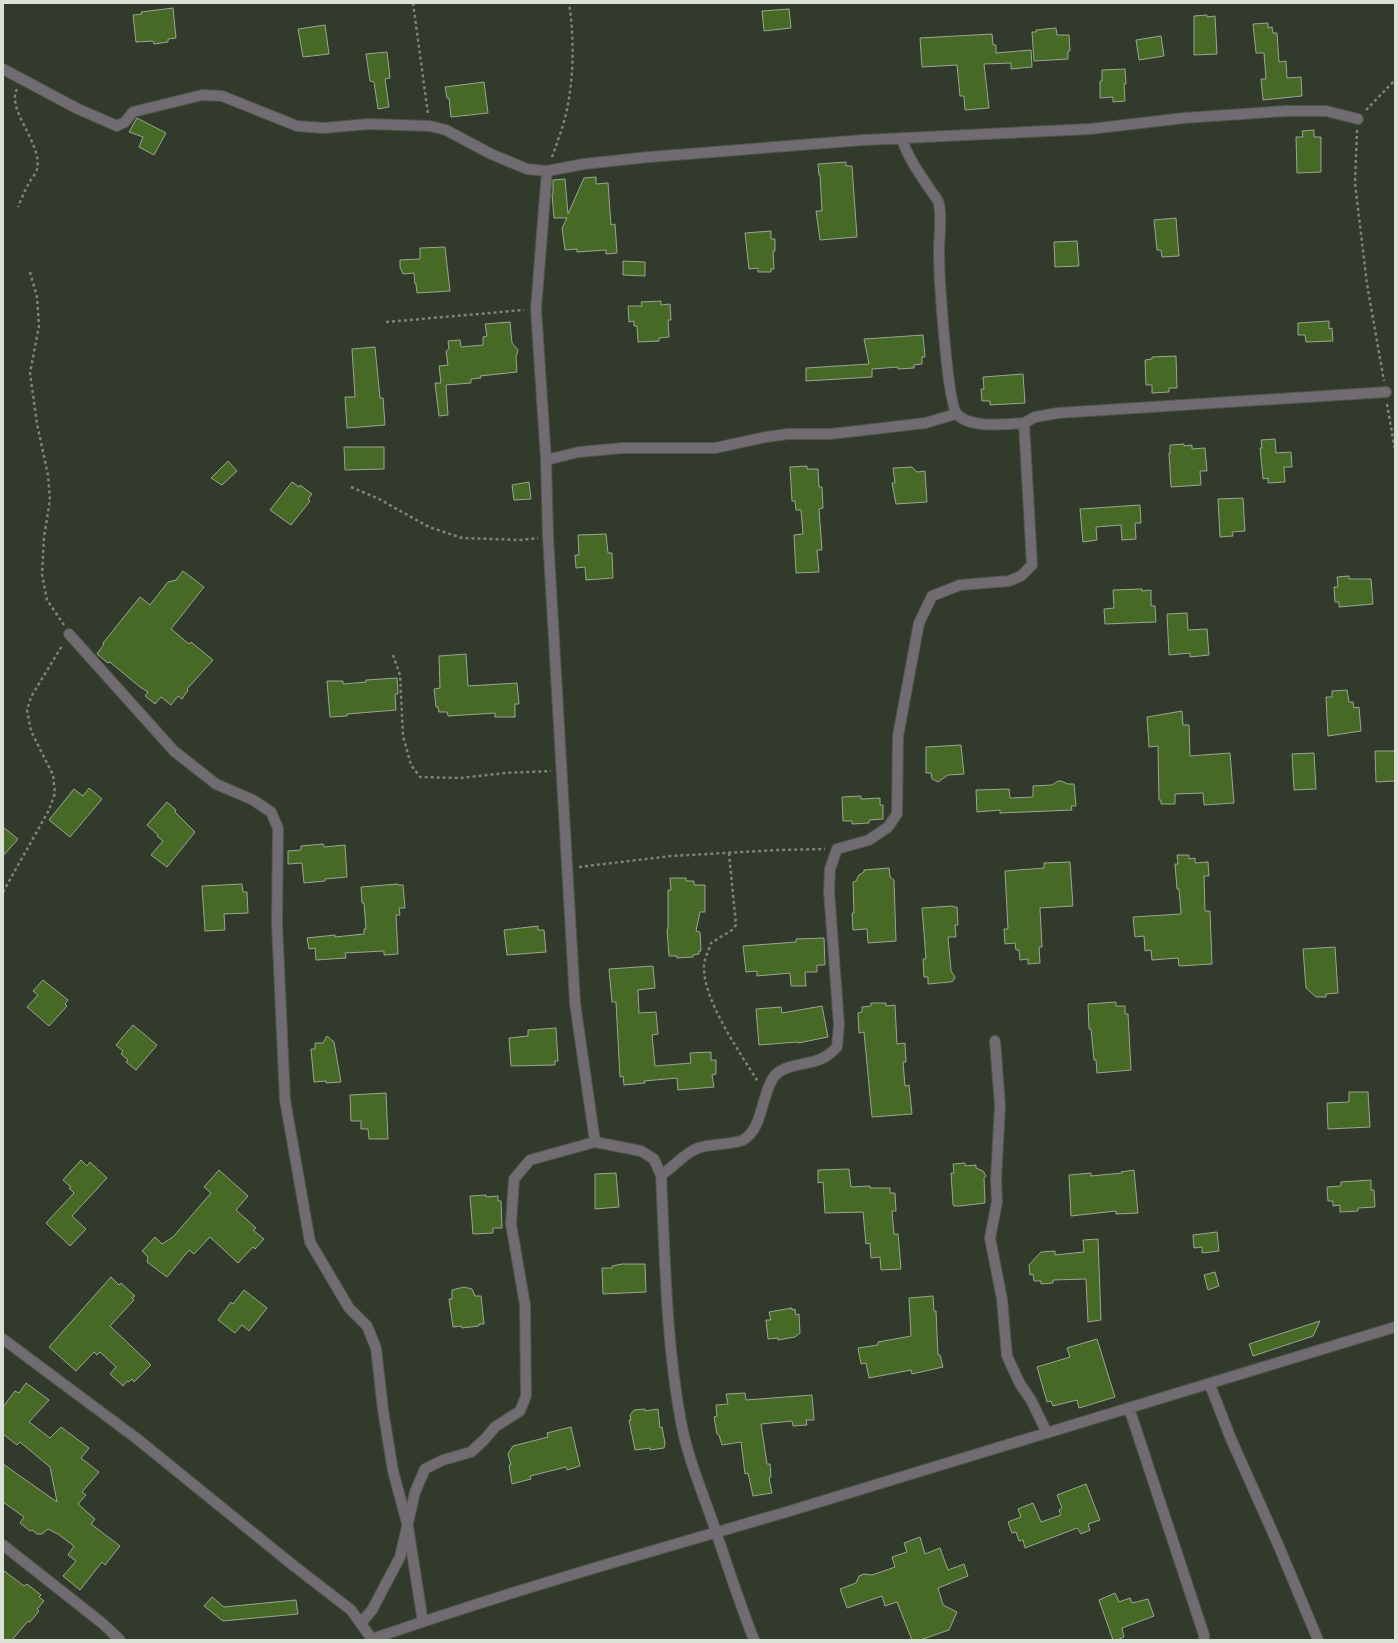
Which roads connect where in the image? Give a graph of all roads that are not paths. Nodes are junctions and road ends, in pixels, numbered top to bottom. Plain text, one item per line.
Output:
1 (3, 69) edge
2 (1358, 119) road end
3 (902, 138) junction
4 (546, 171) junction
5 (1386, 392) road end
6 (956, 414) junction
7 (1024, 423) junction
8 (546, 460) junction
9 (70, 634) road end
10 (995, 1041) dead end
11 (595, 1142) junction
12 (661, 1175) junction
13 (1395, 1327) edge
14 (3, 1339) edge
15 (1210, 1385) junction
16 (1129, 1408) junction
17 (1047, 1433) junction
18 (408, 1528) junction
19 (716, 1532) junction
20 (3, 1545) edge
21 (423, 1622) junction
22 (361, 1623) junction
23 (120, 1640) edge
24 (371, 1640) edge
25 (754, 1640) edge
26 (1204, 1640) edge
27 (1318, 1640) edge

1 - 4 street
2 - 3 street
3 - 4 street
3 - 6 street
4 - 8 street
5 - 7 street
6 - 7 street
6 - 8 street
7 - 12 street
8 - 11 street
9 - 18 street
10 - 17 street
11 - 12 street
11 - 18 street
12 - 19 street
13 - 15 street
14 - 22 street
15 - 16 street
15 - 27 street
16 - 17 street
16 - 26 street
17 - 19 street
18 - 21 street
18 - 22 street
19 - 21 street
19 - 25 street
20 - 23 street
21 - 24 street
22 - 24 street

